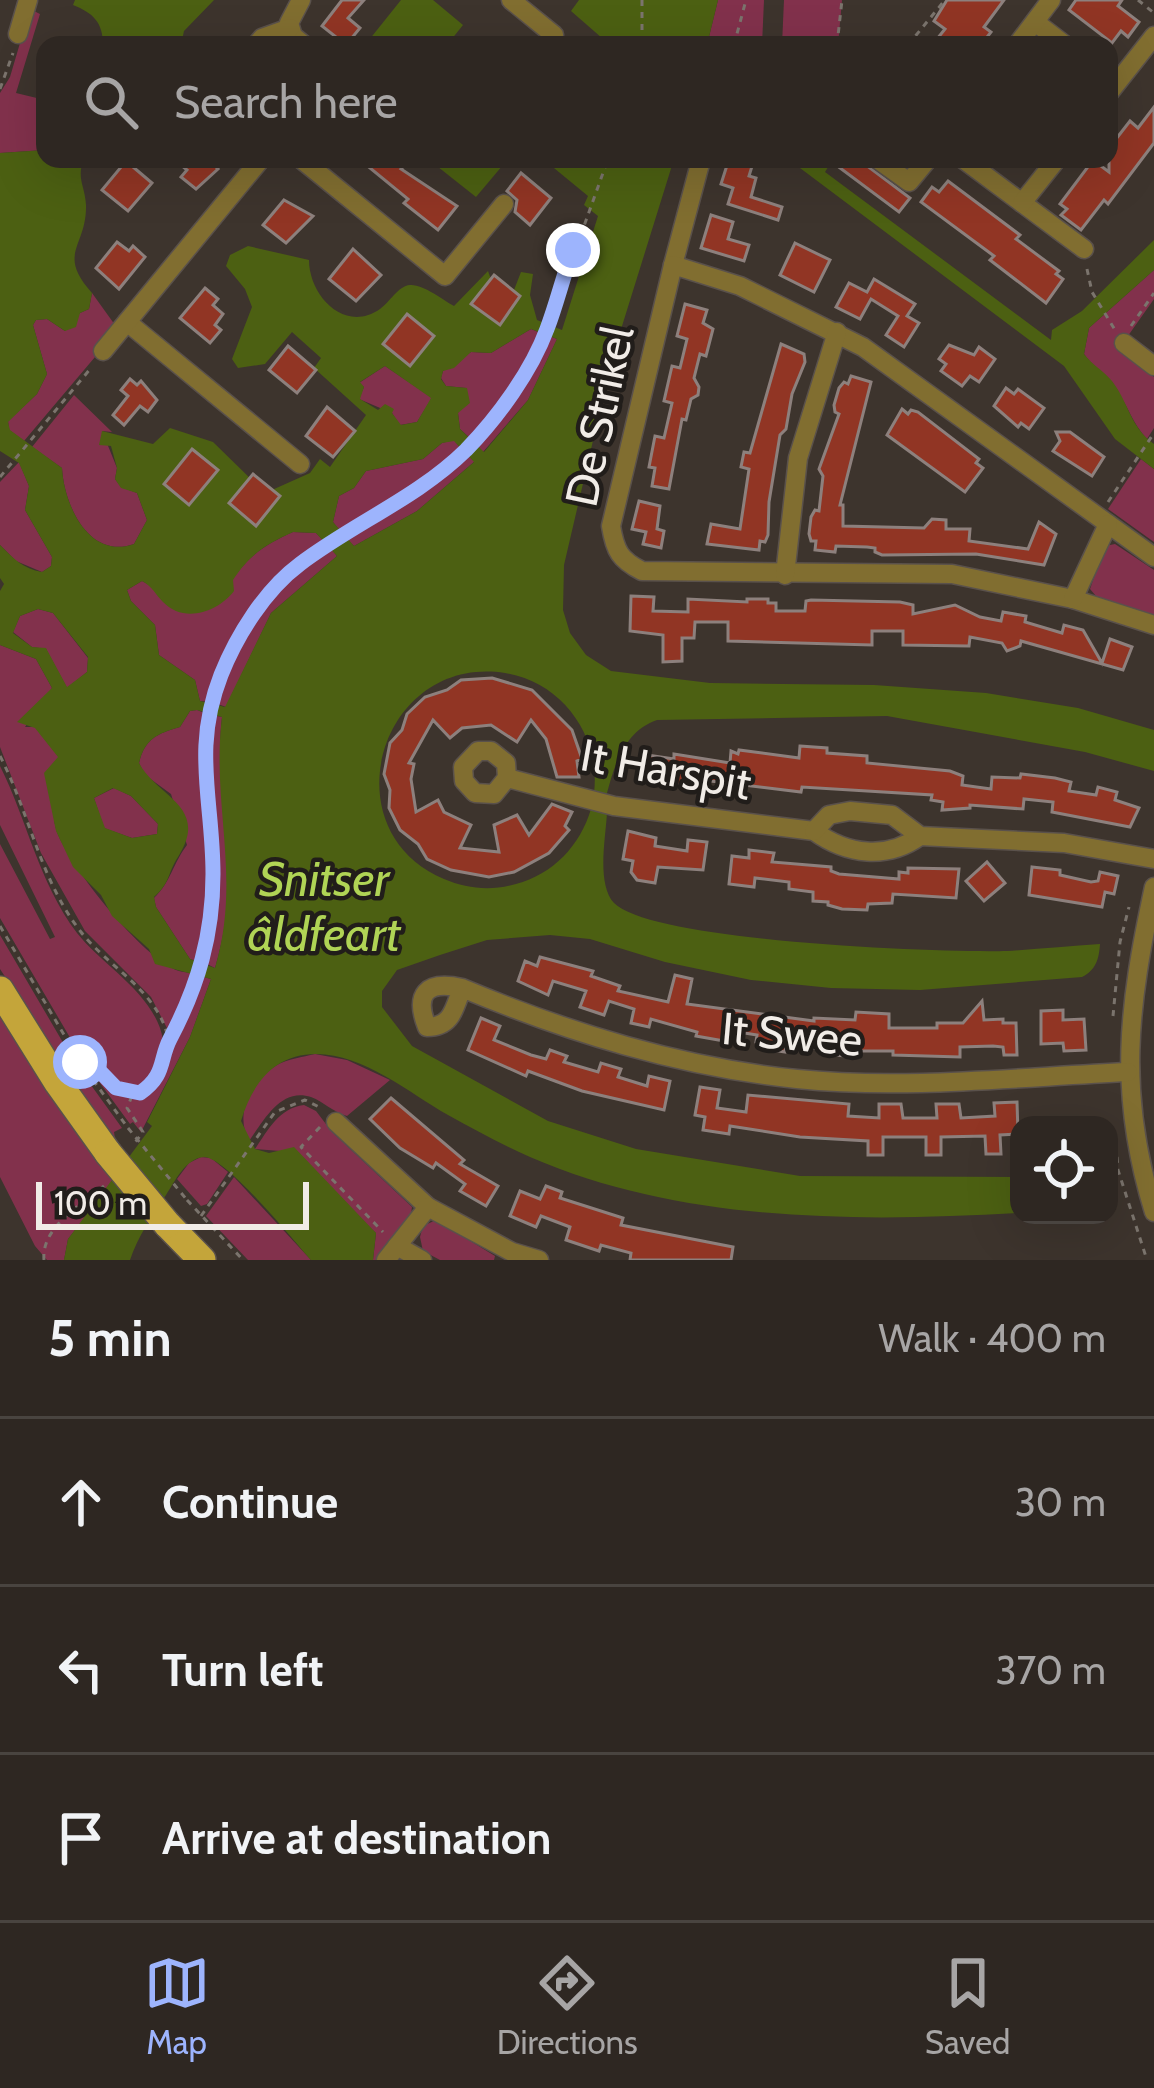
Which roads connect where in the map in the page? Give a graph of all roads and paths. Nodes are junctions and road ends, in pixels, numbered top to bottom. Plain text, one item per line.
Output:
1 (28, 0) edge
2 (301, 0) edge
3 (511, 0) edge
4 (642, 0) edge
5 (746, 0) edge
6 (842, 0) edge
7 (945, 0) edge
8 (1051, 0) edge
9 (1138, 0) edge
10 (1154, 13) edge
11 (1035, 22) junction
12 (290, 28) junction
13 (18, 34) joint
14 (554, 35) dead end
15 (268, 36) edge
16 (297, 36) edge
17 (642, 36) edge
18 (736, 36) edge
19 (838, 36) edge
20 (915, 36) edge
21 (1024, 36) edge
22 (1053, 36) edge
23 (1154, 36) edge
24 (1118, 77) edge
25 (0, 89) edge
26 (254, 168) edge
27 (312, 168) edge
28 (605, 168) edge
29 (699, 168) edge
30 (890, 168) edge
31 (921, 168) edge
32 (975, 168) edge
33 (1050, 168) edge
34 (1022, 202) junction
35 (504, 204) dead end
36 (1084, 249) joint
37 (673, 265) junction
38 (1154, 293) edge
39 (1108, 320) dead end
40 (127, 322) junction
41 (837, 332) junction
42 (1122, 341) joint
43 (103, 351) joint
44 (1154, 366) edge
45 (1152, 436) edge
46 (300, 464) dead end
47 (0, 477) edge
48 (1103, 520) junction
49 (1154, 557) edge
50 (785, 575) junction
51 (1073, 598) junction
52 (1154, 625) edge
53 (0, 757) edge
54 (508, 778) dead end
55 (814, 831) junction
56 (920, 836) junction
57 (1154, 859) edge
58 (1154, 887) edge
59 (0, 926) edge
60 (462, 988) dead end
61 (0, 990) edge
62 (168, 1040) junction
63 (80, 1062) junction
64 (1128, 1072) junction
65 (333, 1119) junction
66 (428, 1207) junction
67 (1154, 1212) edge
68 (201, 1216) junction
69 (391, 1253) edge
70 (509, 1256) edge
71 (202, 1260) edge
72 (243, 1260) edge
73 (422, 1260) edge
74 (539, 1260) edge

1 - 13 street
2 - 12 street
3 - 14 street
4 - 17 path
5 - 18 path
6 - 19 path
7 - 20 path
8 - 11 street
9 - 10 path
11 - 21 street
11 - 22 street
12 - 15 street
12 - 16 street
13 - 25 path
23 - 24 street
26 - 40 street
27 - 35 street
28 - 62 path
29 - 37 street, De Strikel
30 - 31 street
32 - 34 street
33 - 34 street
34 - 36 street
36 - 39 path
37 - 41 street
37 - 50 street, De Strikel
38 - 42 path
40 - 43 street
40 - 46 street
41 - 48 street
41 - 50 street
42 - 44 street
43 - 47 path
45 - 48 path
48 - 49 street
48 - 51 street
50 - 51 street, De Strikel
51 - 52 street, De Strikel
53 - 62 path
54 - 55 street, It Harspit
55 - 56 street, It Harspit
55 - 56 street, It Harspit
56 - 57 street, It Harspit
58 - 64 street
59 - 63 path
60 - 64 street, It Swee
61 - 71 main road, bridge
62 - 63 path
63 - 68 path, bridge
64 - 67 street
65 - 66 street
65 - 68 path
65 - 69 path
66 - 69 street
66 - 70 street
68 - 72 path
69 - 73 street
70 - 74 street

